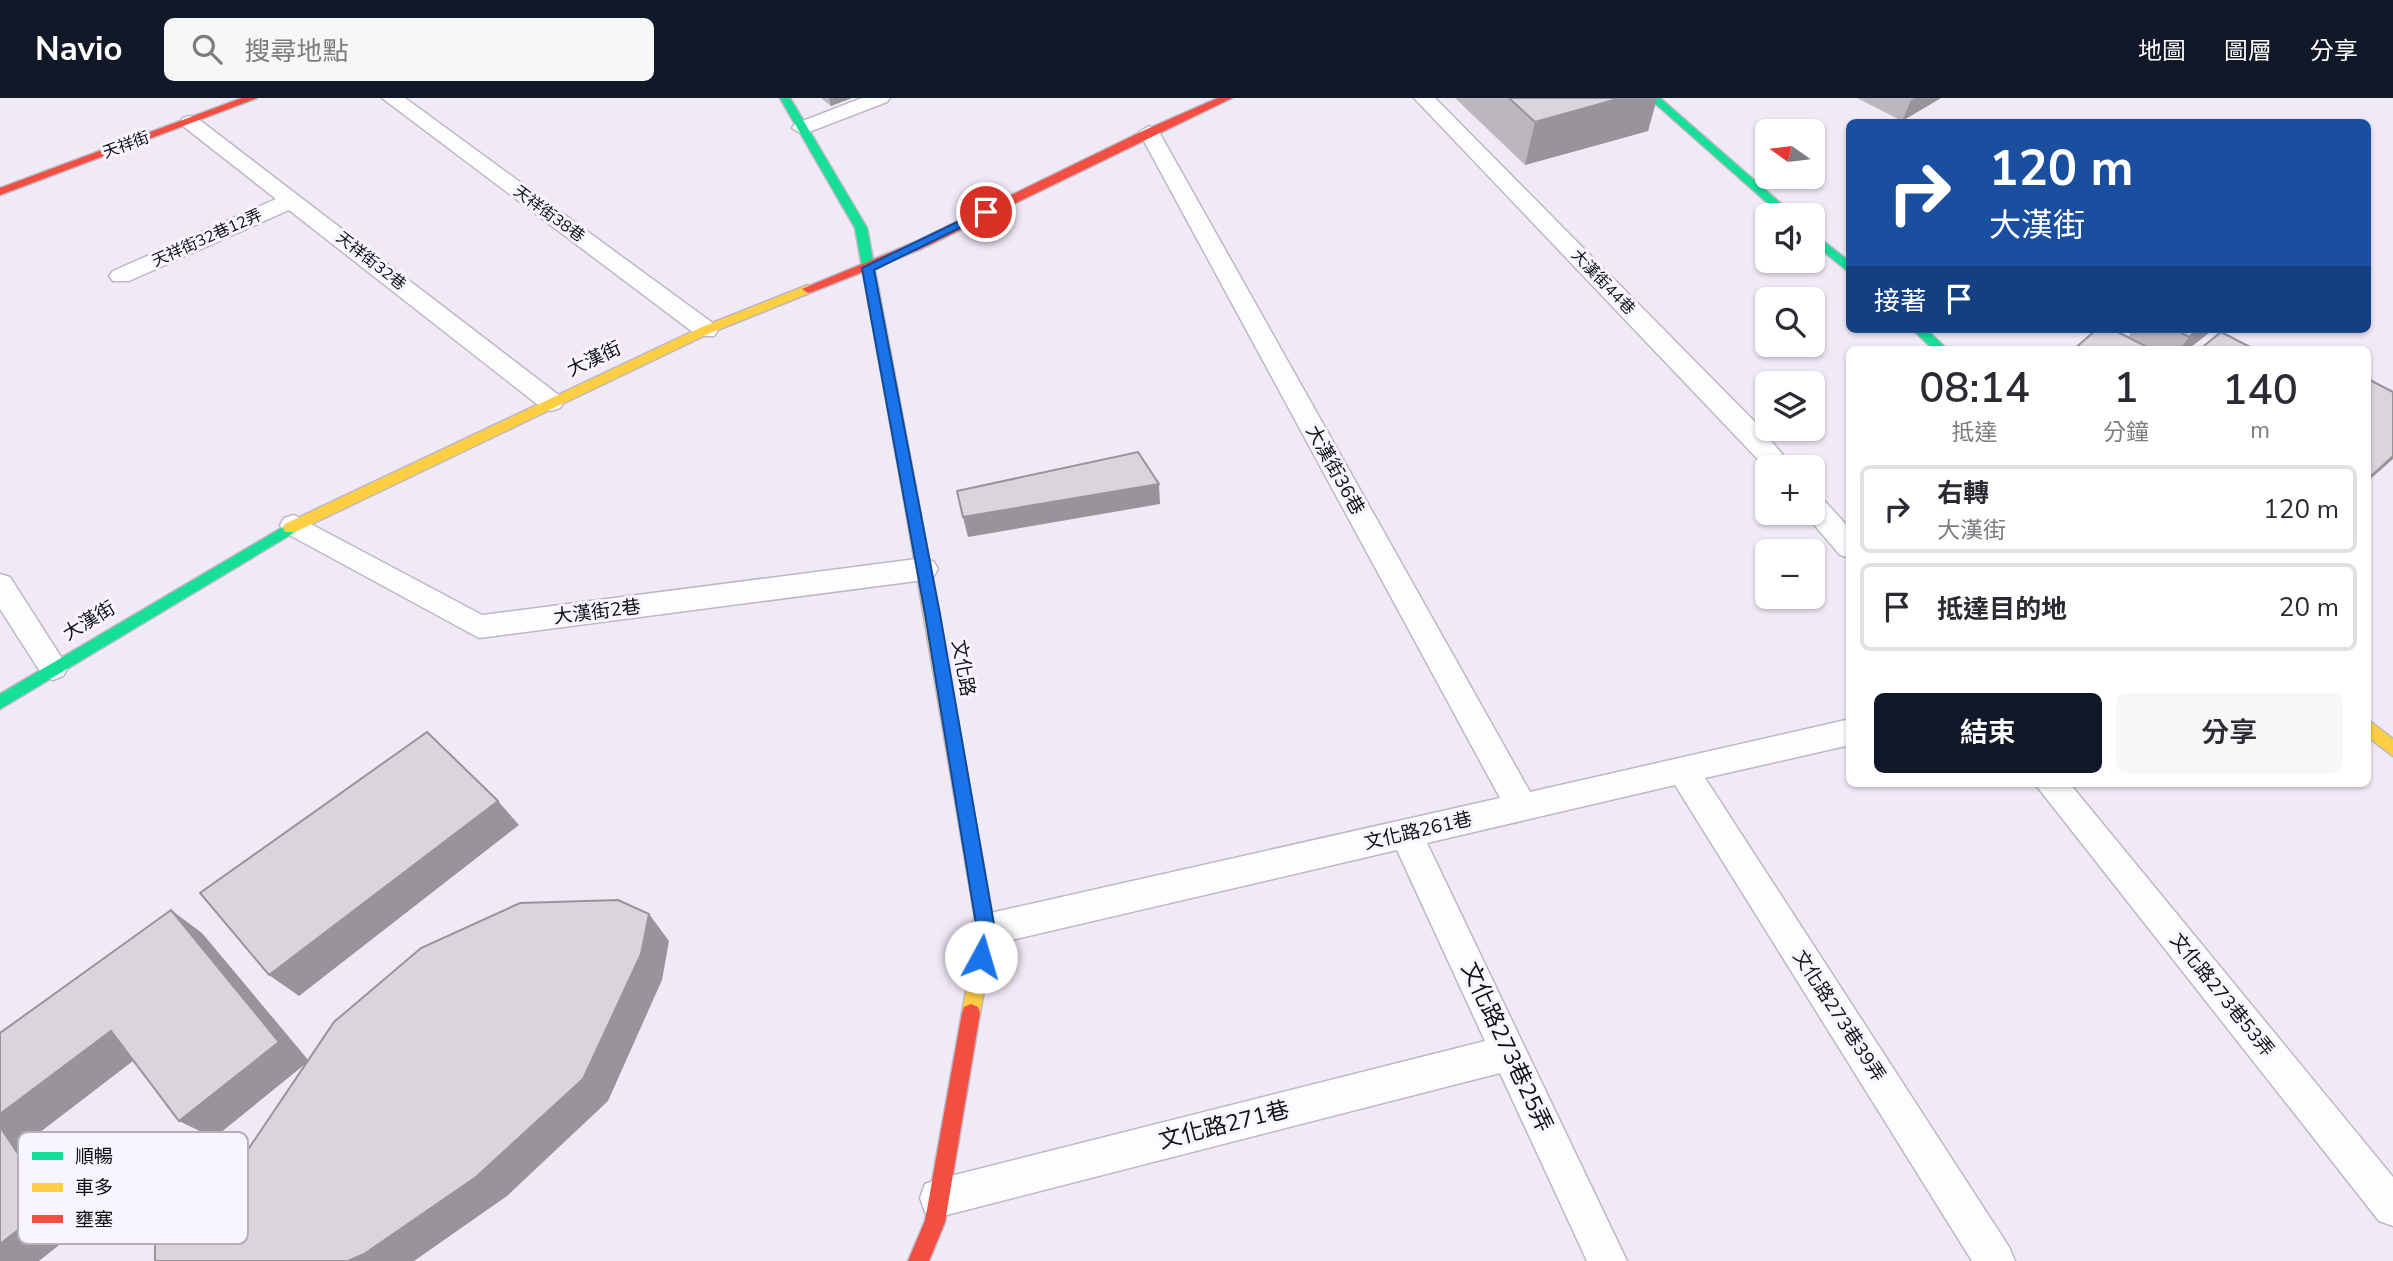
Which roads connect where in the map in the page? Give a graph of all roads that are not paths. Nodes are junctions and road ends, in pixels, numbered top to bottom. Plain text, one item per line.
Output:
1 (252, 98) edge
2 (391, 98) edge
3 (785, 98) edge
4 (880, 98) edge
5 (1227, 98) edge
6 (1424, 98) edge
7 (1654, 98) edge
8 (190, 122) junction
9 (802, 128) junction
10 (1149, 132) junction
11 (0, 192) edge
12 (292, 200) junction
13 (1774, 203) edge
14 (1825, 247) edge
15 (1846, 266) edge
16 (868, 268) junction
17 (121, 276) dead end
18 (706, 330) junction
19 (1923, 333) edge
20 (1937, 346) edge
21 (551, 402) junction
22 (1770, 455) edge
23 (1825, 519) edge
24 (294, 525) junction
25 (1846, 543) edge
26 (924, 569) junction
27 (0, 585) edge
28 (52, 668) junction
29 (0, 702) edge
30 (2371, 730) edge
31 (1846, 733) edge
32 (2393, 749) edge
33 (1683, 771) junction
34 (2053, 787) edge
35 (1522, 808) junction
36 (1406, 834) junction
37 (986, 930) junction
38 (1509, 1053) junction
39 (939, 1198) junction
40 (2393, 1207) edge
41 (918, 1261) edge
42 (1608, 1261) edge
43 (1995, 1261) edge

1 - 8 street, 天祥街
2 - 18 lane, 天祥街38巷
3 - 9 street, 文化路
4 - 9 lane
5 - 10 street, 大漢街
6 - 22 lane, 大漢街44巷
7 - 13 street
8 - 11 street, 天祥街
8 - 12 lane, 天祥街32巷
9 - 16 street, 文化路
10 - 16 street, 大漢街
10 - 35 lane, 大漢街36巷
12 - 17 lane, 天祥街32巷12弄
12 - 21 lane, 天祥街32巷
14 - 15 street
16 - 18 street, 大漢街
16 - 26 street, 文化路
18 - 21 street, 大漢街
19 - 20 street
21 - 24 street, 大漢街
23 - 25 lane
24 - 26 lane, 大漢街2巷
24 - 28 street, 大漢街
26 - 37 street, 文化路
27 - 28 lane
28 - 29 street, 大漢街
30 - 32 street
31 - 33 lane, 文化路261巷
33 - 35 lane, 文化路261巷
33 - 43 lane, 文化路273巷39弄
34 - 40 lane, 文化路273巷53弄
35 - 36 lane, 文化路261巷
36 - 37 lane, 文化路261巷
36 - 38 lane, 文化路273巷25弄
37 - 39 street, 文化路
38 - 39 lane, 文化路271巷
38 - 42 lane, 文化路273巷25弄
39 - 41 street, 文化路

